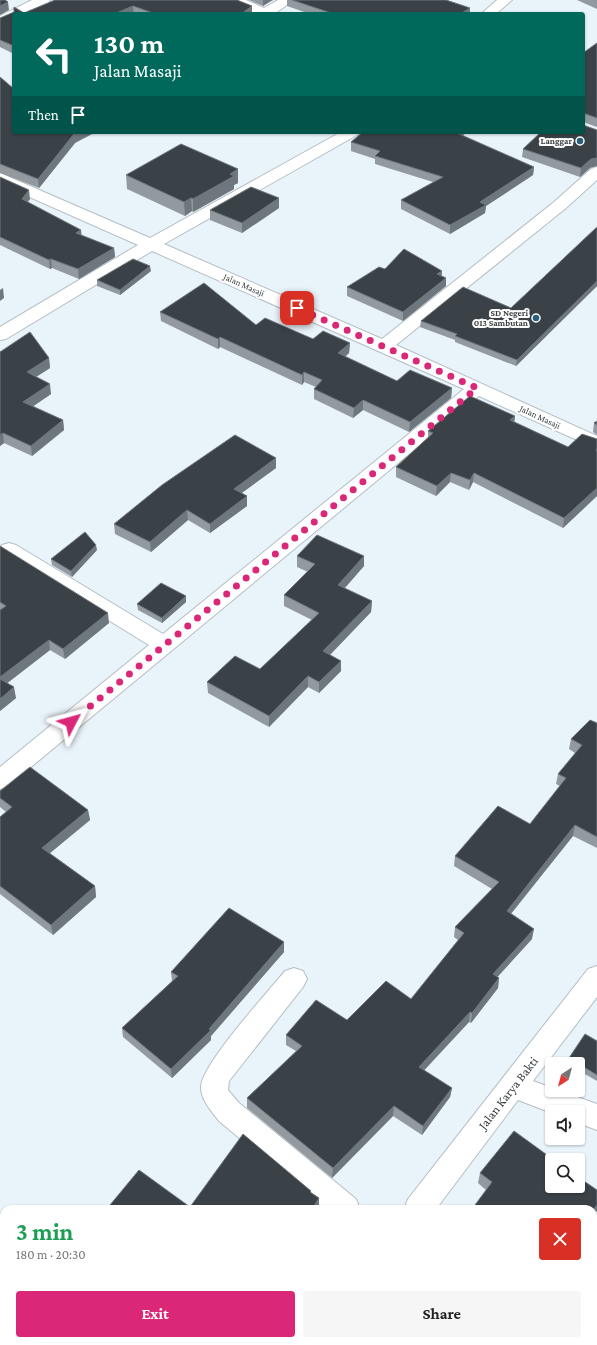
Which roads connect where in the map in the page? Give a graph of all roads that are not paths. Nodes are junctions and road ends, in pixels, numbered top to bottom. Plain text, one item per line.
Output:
1 (43, 0) edge
2 (235, 0) edge
3 (287, 0) edge
4 (506, 0) edge
5 (16, 12) edge
6 (261, 12) edge
7 (268, 12) edge
8 (491, 12) edge
9 (12, 14) edge
10 (1, 19) edge
11 (348, 134) edge
12 (597, 172) edge
13 (0, 178) edge
14 (152, 244) junction
15 (0, 335) edge
16 (384, 346) junction
17 (477, 388) junction
18 (597, 443) edge
19 (9, 550) edge
20 (165, 645) junction
21 (0, 780) edge
22 (597, 977) edge
23 (294, 979) dead end
24 (513, 1086) junction
25 (597, 1117) edge
26 (341, 1205) edge
27 (421, 1205) edge

1 - 5 street
2 - 6 street
3 - 7 street
4 - 8 street
9 - 10 street
11 - 14 street
12 - 16 street
13 - 14 street, Jalan Masaji
14 - 15 street
14 - 16 street, Jalan Masaji
16 - 17 street, Jalan Masaji
17 - 18 street, Jalan Masaji
17 - 20 street
19 - 20 street
20 - 21 street
22 - 24 street, Jalan Karya Bakti
23 - 26 street
24 - 25 street
24 - 27 street, Jalan Karya Bakti

